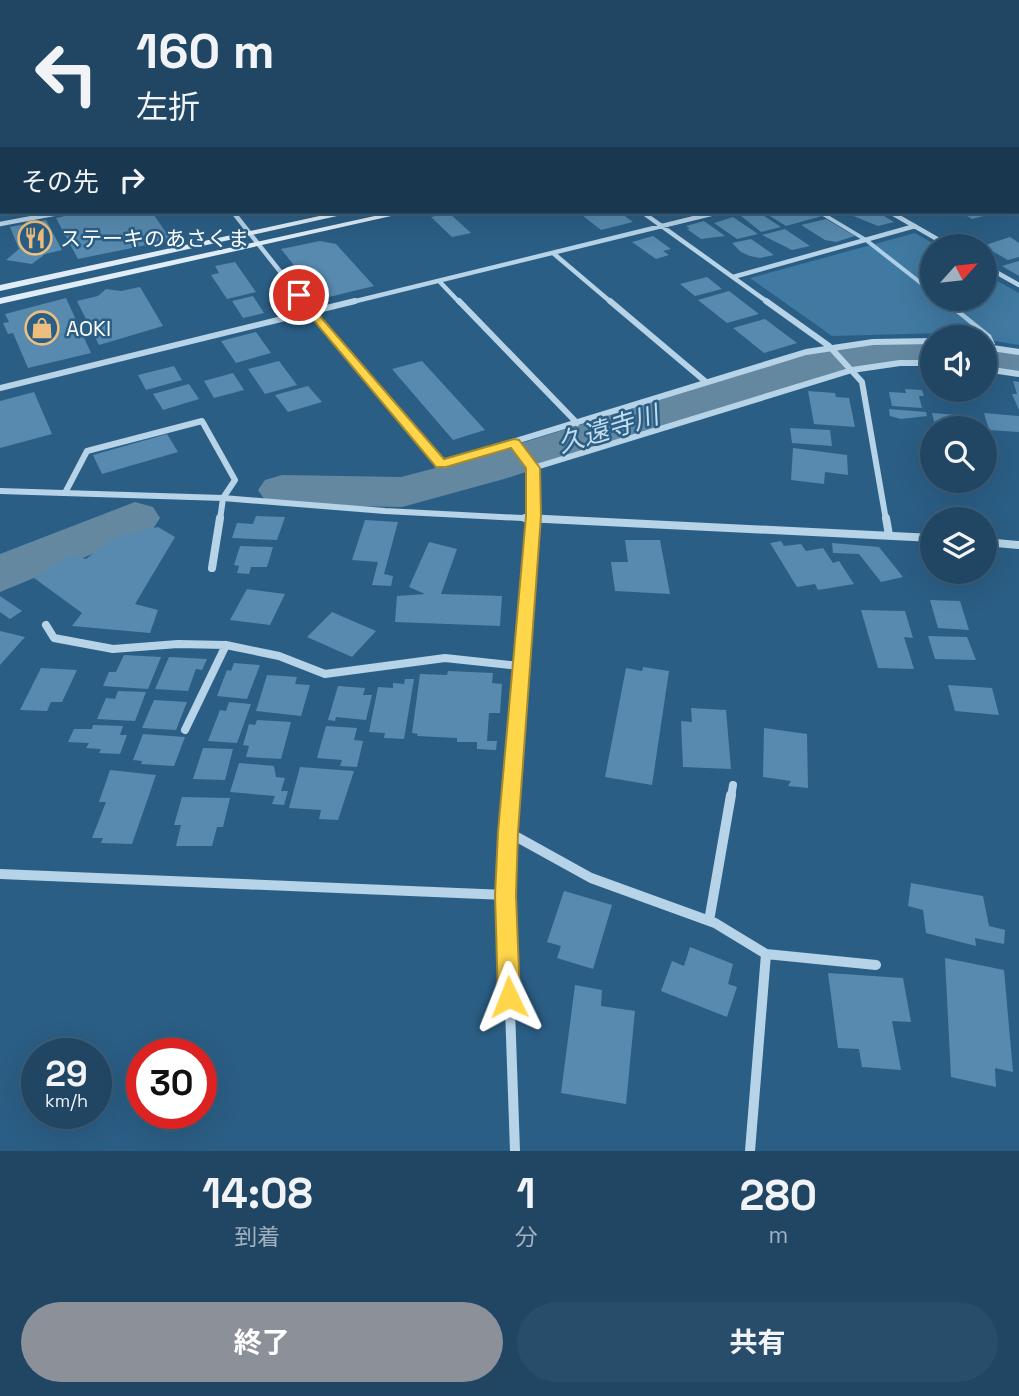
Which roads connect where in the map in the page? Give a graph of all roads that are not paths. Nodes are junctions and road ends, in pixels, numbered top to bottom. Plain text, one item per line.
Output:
1 (53, 214) edge
2 (235, 214) edge
3 (341, 214) edge
4 (395, 214) edge
5 (645, 214) edge
6 (711, 214) edge
7 (894, 214) edge
8 (0, 224) edge
9 (662, 226) junction
10 (915, 226) junction
11 (250, 234) junction
12 (929, 234) edge
13 (258, 244) junction
14 (553, 253) junction
15 (998, 273) edge
16 (733, 277) junction
17 (439, 281) junction
18 (1019, 285) edge
19 (0, 288) edge
20 (0, 301) edge
21 (312, 312) junction
22 (920, 340) edge
23 (829, 346) junction
24 (997, 349) edge
25 (1019, 352) edge
26 (920, 363) edge
27 (850, 367) junction
28 (997, 371) edge
29 (1019, 374) edge
30 (706, 382) junction
31 (0, 388) edge
32 (577, 422) junction
33 (516, 445) junction
34 (531, 465) junction
35 (0, 491) edge
36 (66, 491) junction
37 (223, 498) junction
38 (533, 516) junction
39 (889, 535) junction
40 (920, 537) edge
41 (997, 543) edge
42 (1019, 545) edge
43 (212, 568) dead end
44 (46, 625) dead end
45 (226, 646) junction
46 (520, 666) junction
47 (185, 730) dead end
48 (733, 785) dead end
49 (508, 832) junction
50 (0, 874) edge
51 (506, 895) junction
52 (709, 921) junction
53 (766, 954) junction
54 (876, 965) dead end
55 (515, 1151) edge
56 (750, 1151) edge

1 - 8 street
2 - 11 street
3 - 11 street
4 - 13 street
5 - 9 street
6 - 9 street
7 - 10 street
9 - 14 street
9 - 16 street
10 - 12 street
10 - 16 street
11 - 13 street
11 - 19 street
13 - 20 street
13 - 21 street
14 - 17 street
14 - 30 street
15 - 18 street
16 - 23 street
17 - 21 street
17 - 32 street
21 - 31 street
21 - 33 street
22 - 23 street
23 - 27 street
23 - 30 street
24 - 25 street
26 - 27 street
27 - 34 street
27 - 39 street
28 - 29 street
30 - 32 street
32 - 33 street
33 - 34 street
34 - 38 street
35 - 36 street
36 - 37 street
36 - 37 street
37 - 38 street
37 - 43 street
38 - 39 street
38 - 46 street
39 - 40 street
41 - 42 street
44 - 45 street
45 - 46 street
45 - 47 street
46 - 49 street
48 - 52 street
49 - 51 street
49 - 52 street
50 - 51 street
51 - 55 street
52 - 53 street
53 - 54 street
53 - 56 street

